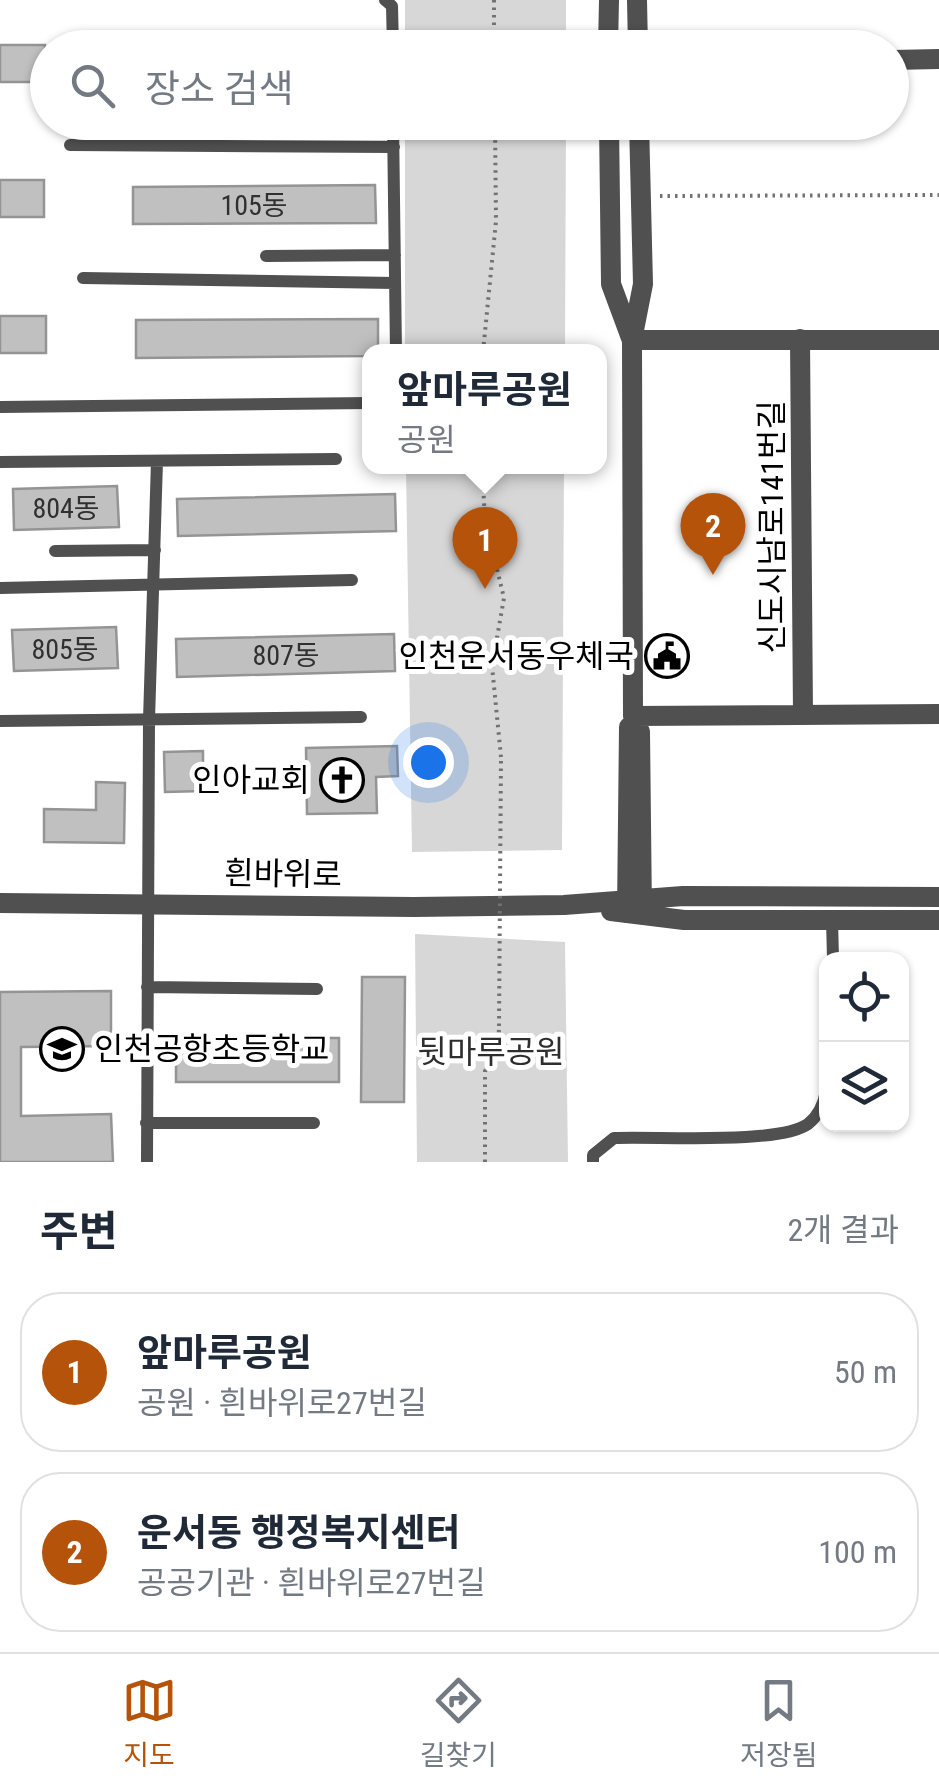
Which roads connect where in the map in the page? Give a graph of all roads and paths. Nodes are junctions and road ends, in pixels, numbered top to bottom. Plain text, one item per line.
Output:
1 (384, 0) edge
2 (494, 0) edge
3 (608, 0) edge
4 (637, 0) edge
5 (392, 30) edge
6 (494, 30) edge
7 (608, 30) edge
8 (638, 30) edge
9 (909, 60) edge
10 (939, 60) edge
11 (394, 140) edge
12 (495, 140) edge
13 (609, 140) edge
14 (639, 140) edge
15 (70, 145) dead end
16 (394, 147) junction
17 (939, 195) edge
18 (640, 196) junction
19 (395, 255) junction
20 (266, 256) dead end
21 (83, 278) dead end
22 (395, 283) junction
23 (800, 339) junction
24 (632, 340) junction
25 (939, 340) edge
26 (396, 344) edge
27 (484, 344) edge
28 (362, 403) edge
29 (0, 406) edge
30 (336, 459) dead end
31 (157, 461) junction
32 (0, 462) edge
33 (482, 474) edge
34 (155, 550) junction
35 (55, 551) dead end
36 (352, 580) dead end
37 (154, 584) junction
38 (0, 588) edge
39 (803, 714) junction
40 (939, 714) edge
41 (634, 716) junction
42 (362, 717) dead end
43 (149, 720) junction
44 (0, 721) edge
45 (939, 897) edge
46 (148, 902) junction
47 (0, 903) edge
48 (634, 907) junction
49 (832, 920) junction
50 (939, 920) edge
51 (833, 952) edge
52 (148, 987) junction
53 (318, 989) dead end
54 (819, 1109) edge
55 (146, 1123) junction
56 (314, 1123) dead end
57 (148, 1162) edge
58 (485, 1162) edge
59 (593, 1162) edge

1 - 5 lane
2 - 6 path
3 - 7 street
4 - 8 street
9 - 10 street
11 - 16 lane
12 - 27 path
13 - 24 street
14 - 18 street
15 - 16 lane
16 - 19 lane
17 - 18 path
18 - 24 street
19 - 20 lane
19 - 22 lane
21 - 22 lane
22 - 26 lane
23 - 24 street
23 - 25 street
23 - 39 street, 신도시남로141번길
24 - 41 street
28 - 29 lane
30 - 31 lane
31 - 32 lane
31 - 34 lane
33 - 58 path, bridge
34 - 35 lane
34 - 37 lane
36 - 37 lane
37 - 38 lane
37 - 43 lane
39 - 40 street
39 - 41 street
41 - 48 street
42 - 43 lane
43 - 44 lane
43 - 46 lane
45 - 48 street, 흰바위로
46 - 47 street, 흰바위로
46 - 48 street, 흰바위로
46 - 52 lane
48 - 49 street, 흰바위로
49 - 50 street, 흰바위로
49 - 51 lane
52 - 53 lane
52 - 55 lane
54 - 59 lane
55 - 56 lane
55 - 57 lane

